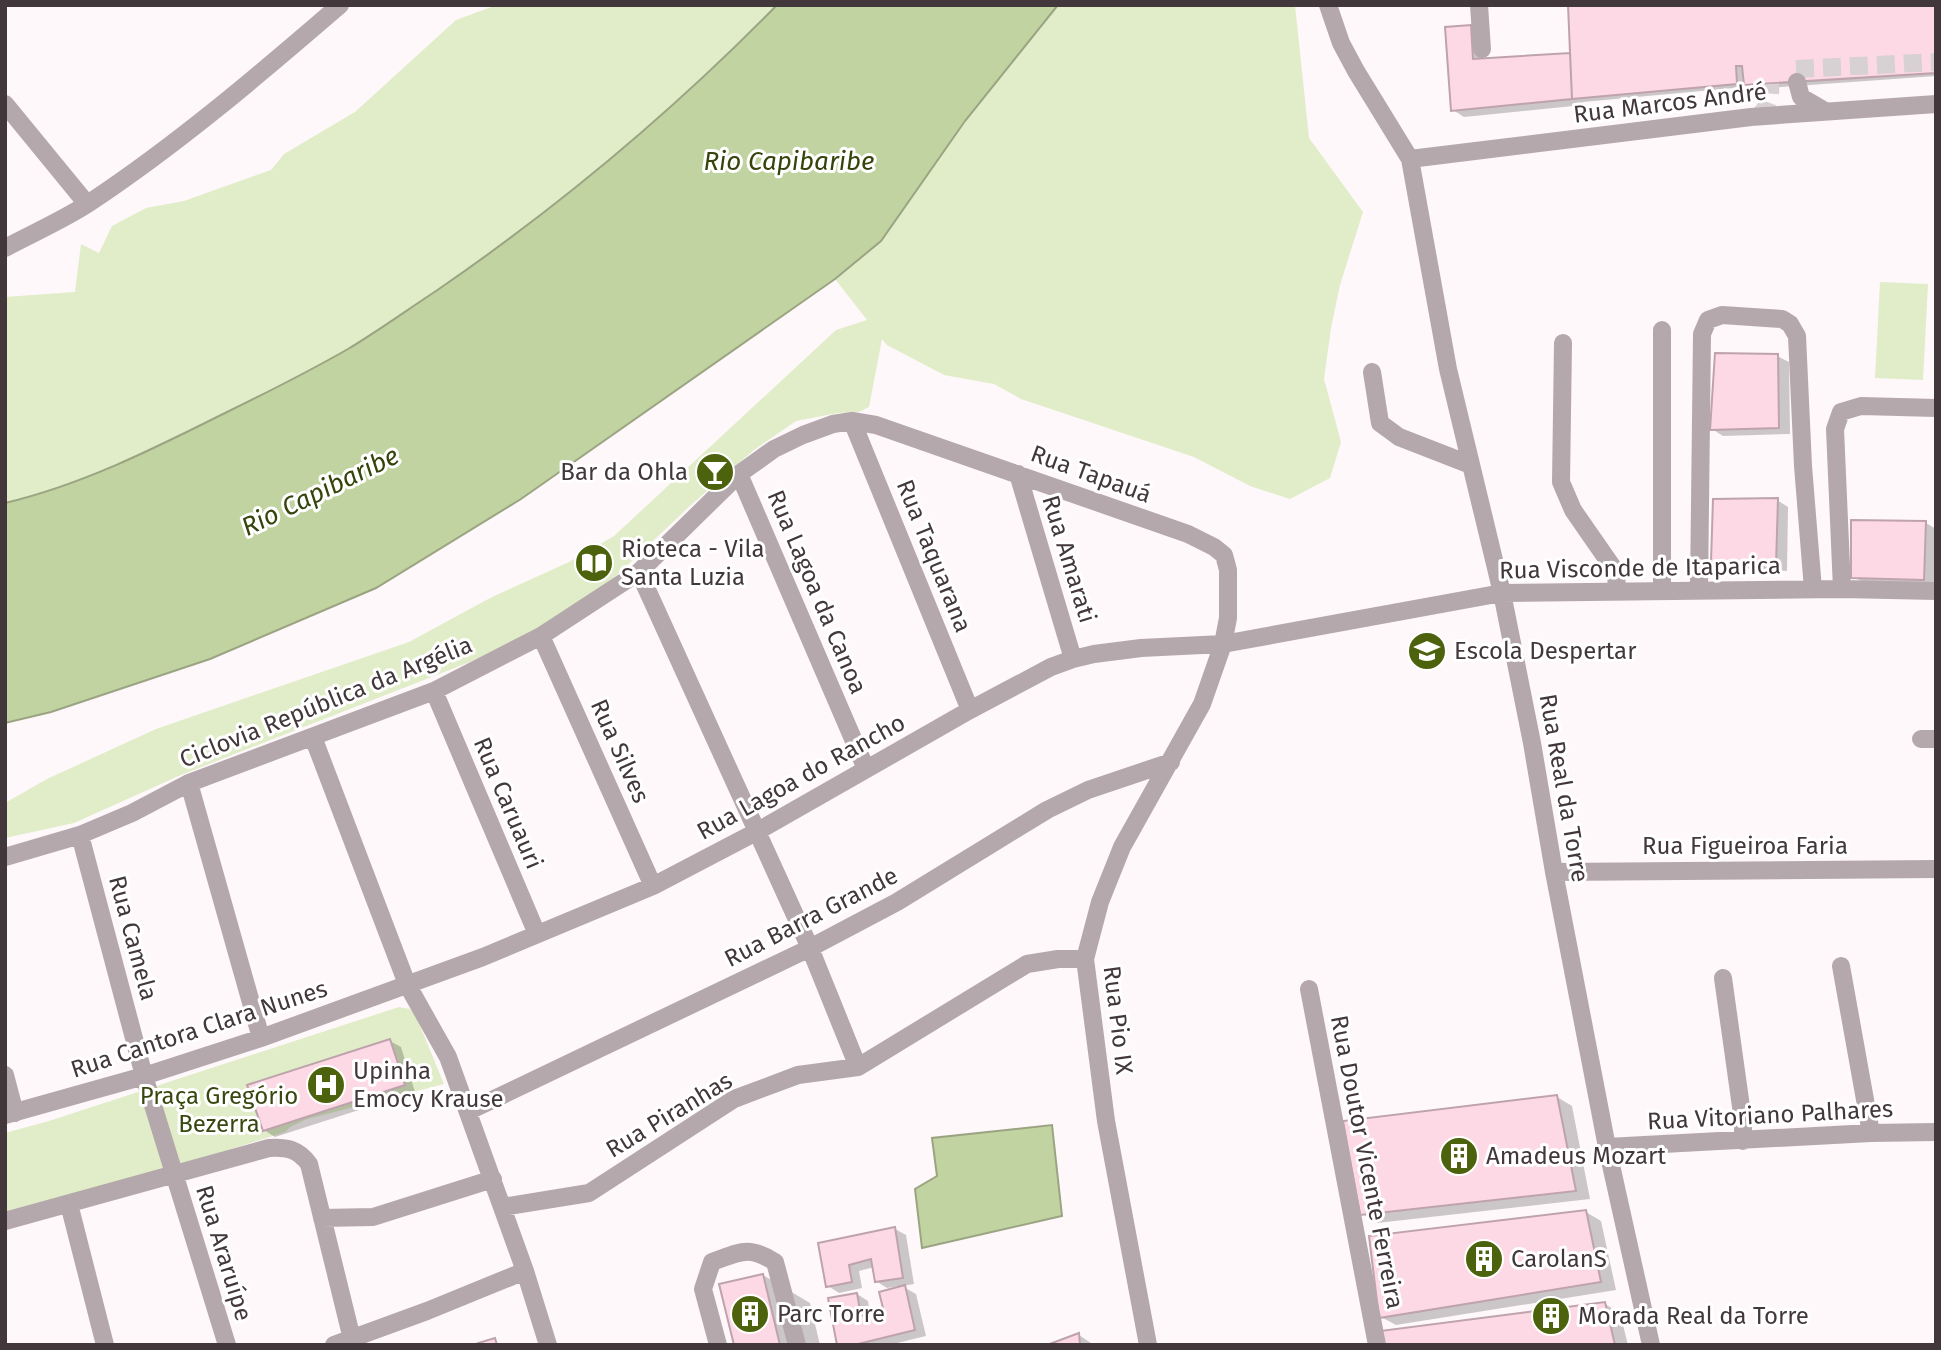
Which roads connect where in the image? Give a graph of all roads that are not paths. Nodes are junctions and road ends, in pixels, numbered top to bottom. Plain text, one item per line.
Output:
1 (340, 5) edge
2 (1328, 5) edge
3 (1479, 5) edge
4 (1482, 49) dead end
5 (1797, 82) dead end
6 (5, 104) edge
7 (1936, 104) edge
8 (1828, 112) junction
9 (1410, 159) junction
10 (87, 204) junction
11 (5, 248) edge
12 (1662, 330) dead end
13 (1563, 343) dead end
14 (1372, 372) dead end
15 (1936, 408) edge
16 (852, 421) junction
17 (1471, 465) junction
18 (739, 474) junction
19 (1018, 474) junction
20 (639, 572) junction
21 (1813, 589) junction
22 (1842, 589) junction
23 (1662, 590) junction
24 (1699, 590) junction
25 (1617, 591) junction
26 (1936, 591) edge
27 (1502, 593) junction
28 (541, 636) junction
29 (1223, 644) junction
30 (1073, 659) junction
31 (434, 691) junction
32 (970, 710) junction
33 (313, 737) junction
34 (1171, 762) junction
35 (866, 769) junction
36 (189, 783) junction
37 (758, 831) junction
38 (80, 835) junction
39 (5, 857) edge
40 (1936, 869) edge
41 (1554, 872) junction
42 (653, 886) junction
43 (537, 934) junction
44 (810, 948) junction
45 (1085, 959) junction
46 (1841, 966) dead end
47 (1723, 978) dead end
48 (407, 984) junction
49 (1309, 989) dead end
50 (261, 1038) junction
51 (858, 1067) junction
52 (5, 1075) edge
53 (144, 1076) junction
54 (469, 1111) junction
55 (10, 1114) edge
56 (1936, 1132) edge
57 (1871, 1133) junction
58 (1744, 1140) junction
59 (1607, 1147) junction
60 (174, 1175) junction
61 (493, 1179) junction
62 (69, 1204) junction
63 (502, 1207) junction
64 (322, 1218) junction
65 (5, 1222) edge
66 (525, 1271) junction
67 (351, 1342) edge
68 (104, 1345) edge
69 (227, 1345) edge
70 (334, 1345) edge
71 (548, 1345) edge
72 (718, 1345) edge
73 (797, 1345) edge
74 (1148, 1345) edge
75 (1377, 1345) edge
76 (1651, 1345) edge

1 - 10 street
2 - 9 street
3 - 4 street
5 - 8 street
6 - 10 street
7 - 8 street, Rua Marcos André
8 - 9 street, Rua Marcos André
9 - 17 street, Rua Real da Torre
10 - 11 street
12 - 23 street
13 - 25 street
14 - 17 street
15 - 22 street
16 - 18 street, Ciclovia República da Argélia
16 - 19 street, Rua Tapauá
16 - 32 street, Rua Taquarana
17 - 27 street, Rua Real da Torre
18 - 20 street, Ciclovia República da Argélia
18 - 35 street, Rua Lagoa da Canoa
19 - 29 street, Rua Tapauá
19 - 30 street, Rua Amarati
20 - 28 street, Ciclovia República da Argélia
20 - 37 street
21 - 22 street, Rua Visconde de Itaparica
21 - 24 street, Rua Visconde de Itaparica
21 - 24 street
22 - 26 street, Rua Visconde de Itaparica
23 - 24 street, Rua Visconde de Itaparica
23 - 25 street, Rua Visconde de Itaparica
25 - 27 street, Rua Visconde de Itaparica
27 - 29 street, Rua Visconde de Itaparica
27 - 41 street, Rua Real da Torre
28 - 31 street, Ciclovia República da Argélia
28 - 42 street, Rua Silves
29 - 30 street, Rua Lagoa do Rancho
29 - 34 street, Rua Pio IX
30 - 32 street, Rua Lagoa do Rancho
31 - 33 street, Ciclovia República da Argélia
31 - 43 street, Rua Caruauri
32 - 35 street, Rua Lagoa do Rancho
33 - 36 street, Ciclovia República da Argélia
33 - 48 street
34 - 44 street, Rua Barra Grande
34 - 45 street, Rua Pio IX
35 - 37 street, Rua Lagoa do Rancho
36 - 38 street, Ciclovia República da Argélia
36 - 50 street
37 - 42 street, Rua Lagoa do Rancho
37 - 44 street
38 - 39 street, Ciclovia República da Argélia
38 - 53 street, Rua Camela
40 - 41 street, Rua Figueiroa Faria
41 - 59 street, Rua Real da Torre
42 - 43 street, Rua Lagoa do Rancho
43 - 48 street, Rua Lagoa do Rancho
44 - 51 street
44 - 54 street, Rua Barra Grande
45 - 51 street, Rua Piranhas
45 - 74 street, Rua Pio IX
46 - 57 street
47 - 58 street
48 - 50 street, Rua Cantora Clara Nunes
48 - 54 street
49 - 75 street, Rua Doutor Vicente Ferreira
50 - 53 street, Rua Cantora Clara Nunes
51 - 63 street, Rua Piranhas
52 - 55 street
53 - 55 street, Rua Cantora Clara Nunes
53 - 60 street, Rua Camela
54 - 61 street
56 - 57 street, Rua Vitoriano Palhares
57 - 58 street, Rua Vitoriano Palhares
58 - 59 street, Rua Vitoriano Palhares
59 - 76 street, Rua Real da Torre
60 - 62 street
60 - 64 street
60 - 69 street, Rua Araruípe
61 - 63 street
61 - 64 street
62 - 65 street
62 - 68 street
63 - 66 street
64 - 67 street
66 - 67 street
66 - 71 street
67 - 70 street
72 - 73 street

